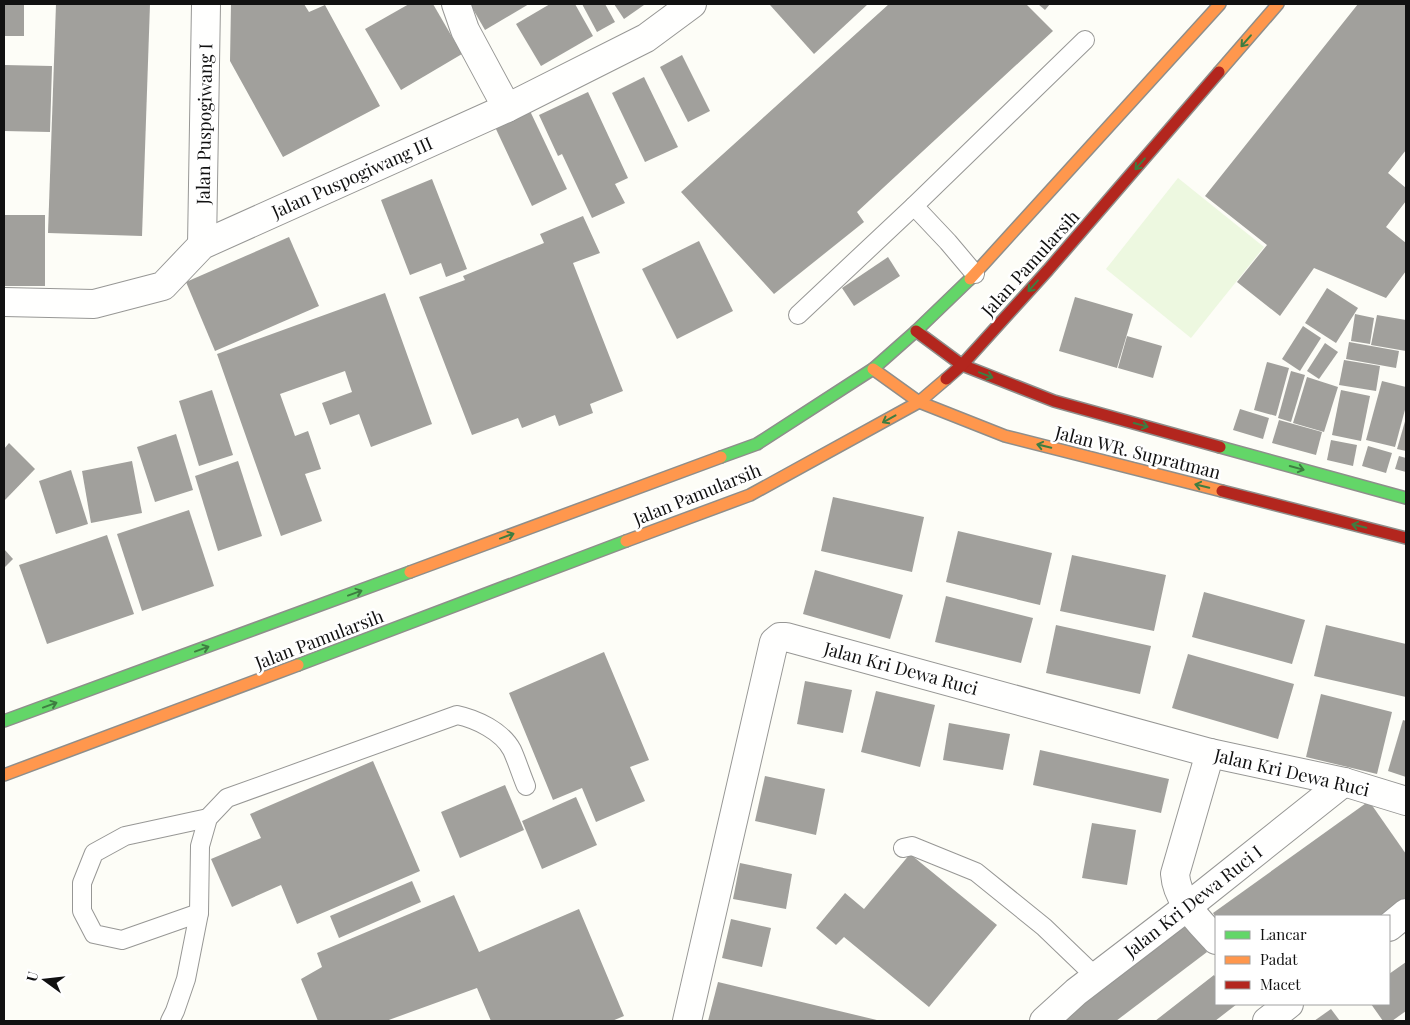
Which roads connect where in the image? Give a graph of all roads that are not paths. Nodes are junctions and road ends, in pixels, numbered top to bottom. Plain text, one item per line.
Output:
1 (206, 4) edge
2 (456, 4) edge
3 (692, 4) edge
4 (1220, 4) edge
5 (1278, 4) edge
6 (1085, 40) dead end
7 (507, 108) junction
8 (914, 206) junction
9 (202, 245) junction
10 (975, 274) junction
11 (4, 302) edge
12 (798, 315) dead end
13 (916, 331) junction
14 (962, 366) junction
15 (873, 369) junction
16 (919, 402) junction
17 (1406, 498) edge
18 (1406, 538) edge
19 (13, 707) dead end
20 (30, 712) junction
21 (4, 721) edge
22 (1210, 752) junction
23 (59, 756) junction
24 (4, 775) edge
25 (1344, 782) junction
26 (526, 786) dead end
27 (8, 787) dead end
28 (1406, 801) edge
29 (208, 818) junction
30 (903, 848) dead end
31 (1187, 907) junction
32 (199, 913) junction
33 (1406, 913) edge
34 (1390, 926) edge
35 (1215, 939) edge
36 (1096, 977) junction
37 (170, 1021) edge
38 (687, 1021) edge
39 (1044, 1021) edge

1 - 9 street, Jalan Puspogiwang I
2 - 7 street
3 - 7 street, Jalan Puspogiwang III
4 - 10 main road, Jalan Pamularsih
5 -> 14 main road, Jalan Pamularsih
6 - 8 lane
7 - 9 street, Jalan Puspogiwang III
8 - 10 lane
8 - 12 lane
9 - 11 street, Jalan Puspogiwang III
10 - 13 main road, Jalan Pamularsih
13 - 14 main road, Jalan WR. Supratman
13 - 15 main road, Jalan Pamularsih
14 - 16 main road, Jalan Pamularsih
14 -> 17 main road, Jalan WR. Supratman
15 - 16 main road, Jalan WR. Supratman
20 -> 15 main road, Jalan Pamularsih
18 -> 16 main road, Jalan WR. Supratman
16 -> 23 main road, Jalan Pamularsih
19 - 20 main road
20 - 21 main road, Jalan Pamularsih
22 - 25 street, Jalan Kri Dewa Ruci
22 - 31 street
22 - 38 street, Jalan Kri Dewa Ruci
23 - 24 main road, Jalan Pamularsih
23 - 27 main road
25 - 28 street, Jalan Kri Dewa Ruci
25 - 31 street, Jalan Kri Dewa Ruci I
26 - 29 lane
29 - 32 lane
29 - 32 lane
30 - 36 lane
31 - 35 street
31 - 36 street, Jalan Kri Dewa Ruci I
32 - 37 lane
33 - 34 street
36 - 39 street, Jalan Kri Dewa Ruci I

